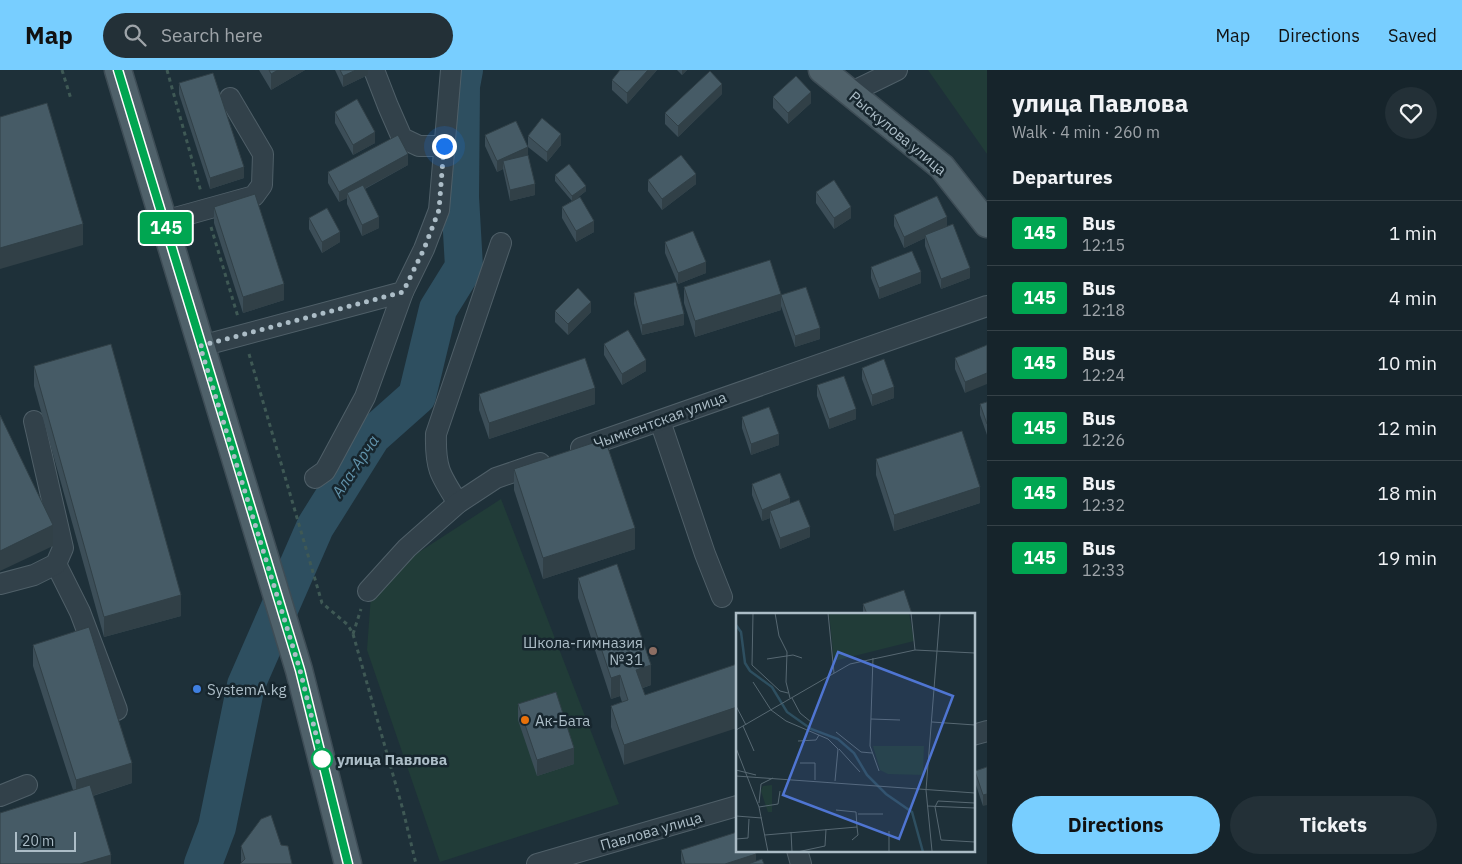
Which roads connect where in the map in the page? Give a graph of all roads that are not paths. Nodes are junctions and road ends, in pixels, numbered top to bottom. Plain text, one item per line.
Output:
1 (118, 70) edge
2 (374, 70) edge
3 (451, 70) edge
4 (822, 70) edge
5 (897, 70) edge
6 (850, 93) junction
7 (230, 98) dead end
8 (444, 146) junction
9 (164, 221) junction
10 (987, 224) edge
11 (501, 243) dead end
12 (403, 292) junction
13 (987, 306) edge
14 (200, 346) junction
15 (34, 421) dead end
16 (660, 421) junction
17 (314, 478) dead end
18 (458, 503) junction
19 (56, 564) junction
20 (0, 584) edge
21 (368, 591) road end
22 (722, 597) dead end
23 (117, 710) edge
24 (987, 731) edge
25 (974, 735) edge
26 (27, 785) dead end
27 (0, 796) edge
28 (736, 806) edge
29 (348, 864) edge
30 (537, 864) edge

1 - 9 main road
2 - 8 street
3 - 8 street
4 - 6 main road, Рыскулова улица
5 - 6 street
6 - 10 main road, Рыскулова улица
7 - 9 street
8 - 12 street
9 - 14 main road
11 - 18 street
12 - 14 street
12 - 17 street
13 - 16 street, Чымкентская улица
14 - 29 main road
15 - 19 street
16 - 18 street, Чымкентская улица
16 - 22 street
18 - 21 street, Чымкентская улица
19 - 20 street
19 - 23 street
24 - 25 street
26 - 27 street
28 - 30 street, Павлова улица

